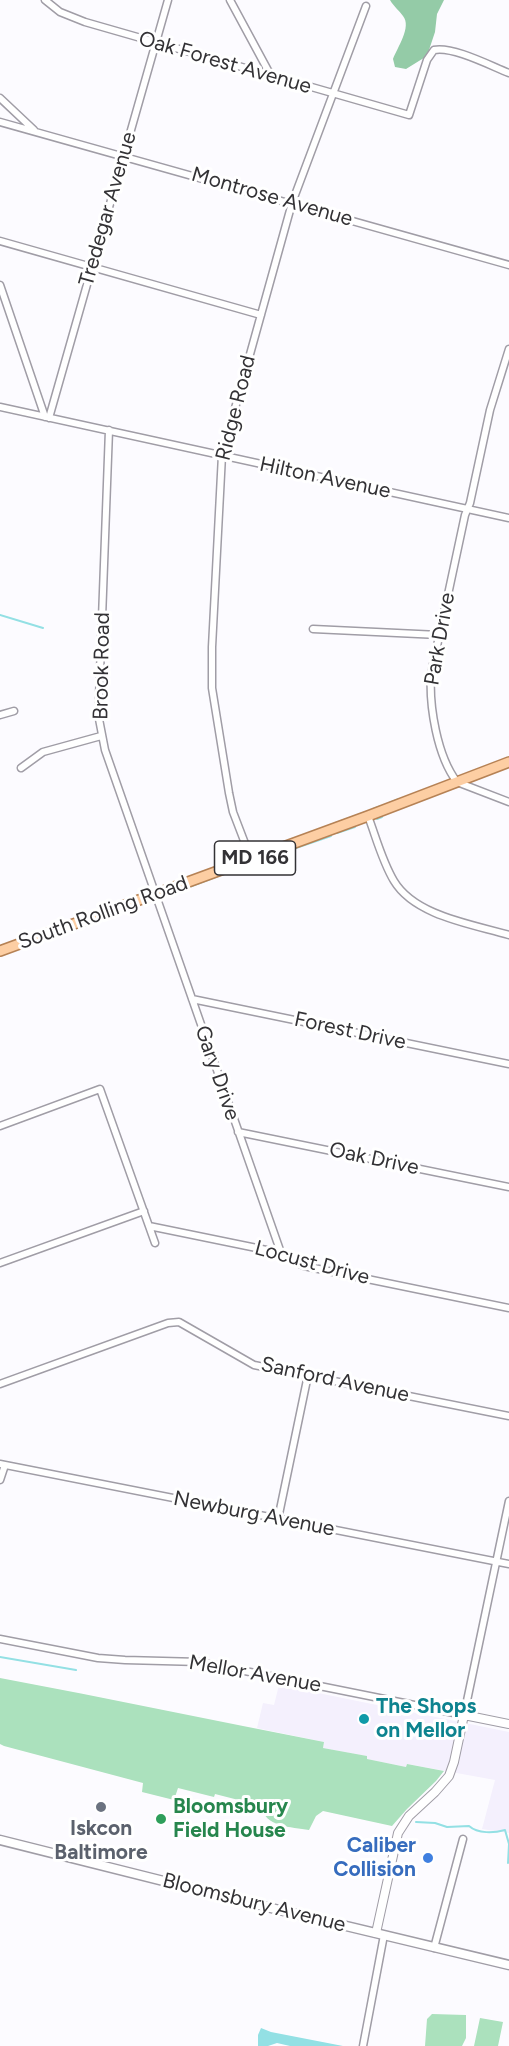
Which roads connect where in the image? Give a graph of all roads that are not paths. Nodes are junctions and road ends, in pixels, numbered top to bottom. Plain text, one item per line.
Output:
1 (45, 0) edge
2 (168, 0) edge
3 (230, 0) edge
4 (366, 6) dead end
5 (155, 44) junction
6 (509, 73) edge
7 (271, 76) junction
8 (333, 93) junction
9 (0, 98) edge
10 (0, 122) edge
11 (34, 130) junction
12 (124, 155) junction
13 (292, 203) junction
14 (0, 241) edge
15 (509, 265) edge
16 (92, 267) junction
17 (0, 285) edge
18 (261, 315) junction
19 (509, 349) edge
20 (0, 407) edge
21 (47, 418) junction
22 (109, 430) junction
23 (222, 455) junction
24 (467, 509) junction
25 (509, 518) edge
26 (313, 629) dead end
27 (439, 634) junction
28 (14, 711) dead end
29 (0, 715) edge
30 (101, 736) junction
31 (509, 762) edge
32 (21, 768) dead end
33 (457, 782) junction
34 (509, 802) edge
35 (368, 816) junction
36 (251, 859) junction
37 (154, 894) junction
38 (509, 935) edge
39 (0, 951) edge
40 (192, 999) junction
41 (509, 1064) edge
42 (0, 1126) edge
43 (238, 1132) junction
44 (509, 1187) edge
45 (144, 1211) junction
46 (149, 1226) junction
47 (155, 1243) dead end
48 (281, 1252) junction
49 (0, 1263) edge
50 (509, 1308) edge
51 (308, 1375) junction
52 (0, 1384) edge
53 (509, 1416) edge
54 (2, 1465) edge
55 (0, 1480) edge
56 (509, 1501) edge
57 (278, 1519) junction
58 (496, 1562) junction
59 (509, 1564) edge
60 (0, 1638) edge
61 (464, 1715) junction
62 (509, 1724) edge
63 (463, 1839) dead end
64 (0, 1840) edge
65 (380, 1934) junction
66 (434, 1948) junction
67 (509, 1965) edge
68 (363, 2046) edge

1 - 5 street, Oak Forest Avenue
2 - 5 street, Tredegar Avenue
3 - 7 street
4 - 8 street, Ridge Road
5 - 7 street, Oak Forest Avenue
5 - 12 street, Tredegar Avenue
6 - 8 street, Oak Forest Avenue
7 - 8 street, Oak Forest Avenue
8 - 13 street, Ridge Road
9 - 11 street, Montrose Avenue
10 - 11 street, Montrose Avenue
11 - 12 street, Montrose Avenue
12 - 13 street, Montrose Avenue
12 - 16 street, Tredegar Avenue
13 - 15 street, Montrose Avenue
13 - 18 street, Ridge Road
14 - 16 street
16 - 18 street
16 - 21 street, Tredegar Avenue
17 - 21 street
18 - 23 street, Ridge Road
19 - 24 street, Park Drive
20 - 21 street, Hilton Avenue
21 - 22 street, Hilton Avenue
22 - 23 street, Hilton Avenue
22 - 30 street, Brook Road
23 - 24 street, Hilton Avenue
23 - 36 street, Ridge Road
24 - 25 street, Hilton Avenue
24 - 27 street, Park Drive
26 - 27 street
27 - 33 street, Park Drive
28 - 29 street
30 - 32 street
30 - 37 street, Brook Road
31 - 33 main road, South Rolling Road / MD 166
33 - 34 street
33 - 35 main road, South Rolling Road / MD 166
35 - 36 main road, South Rolling Road / MD 166
35 - 38 street
36 - 37 main road, South Rolling Road / MD 166
37 - 39 main road, South Rolling Road / MD 166
37 - 40 street, Gary Drive
40 - 41 street, Forest Drive
40 - 43 street, Gary Drive
42 - 45 street
43 - 44 street, Oak Drive
43 - 48 street, Gary Drive
45 - 46 street
45 - 49 street
46 - 47 street
46 - 48 street, Locust Drive
48 - 50 street, Locust Drive
51 - 52 street, Sanford Avenue
51 - 53 street, Sanford Avenue
51 - 57 street
54 - 55 street
54 - 57 street, Newburg Avenue
56 - 58 street
57 - 58 street, Newburg Avenue
58 - 59 street, Newburg Avenue
58 - 61 street
60 - 61 street, Mellor Avenue
61 - 62 street, Mellor Avenue
61 - 65 street
63 - 66 street
64 - 65 main road, Bloomsbury Avenue
65 - 66 main road, Bloomsbury Avenue
65 - 68 street
66 - 67 main road, Bloomsbury Avenue

